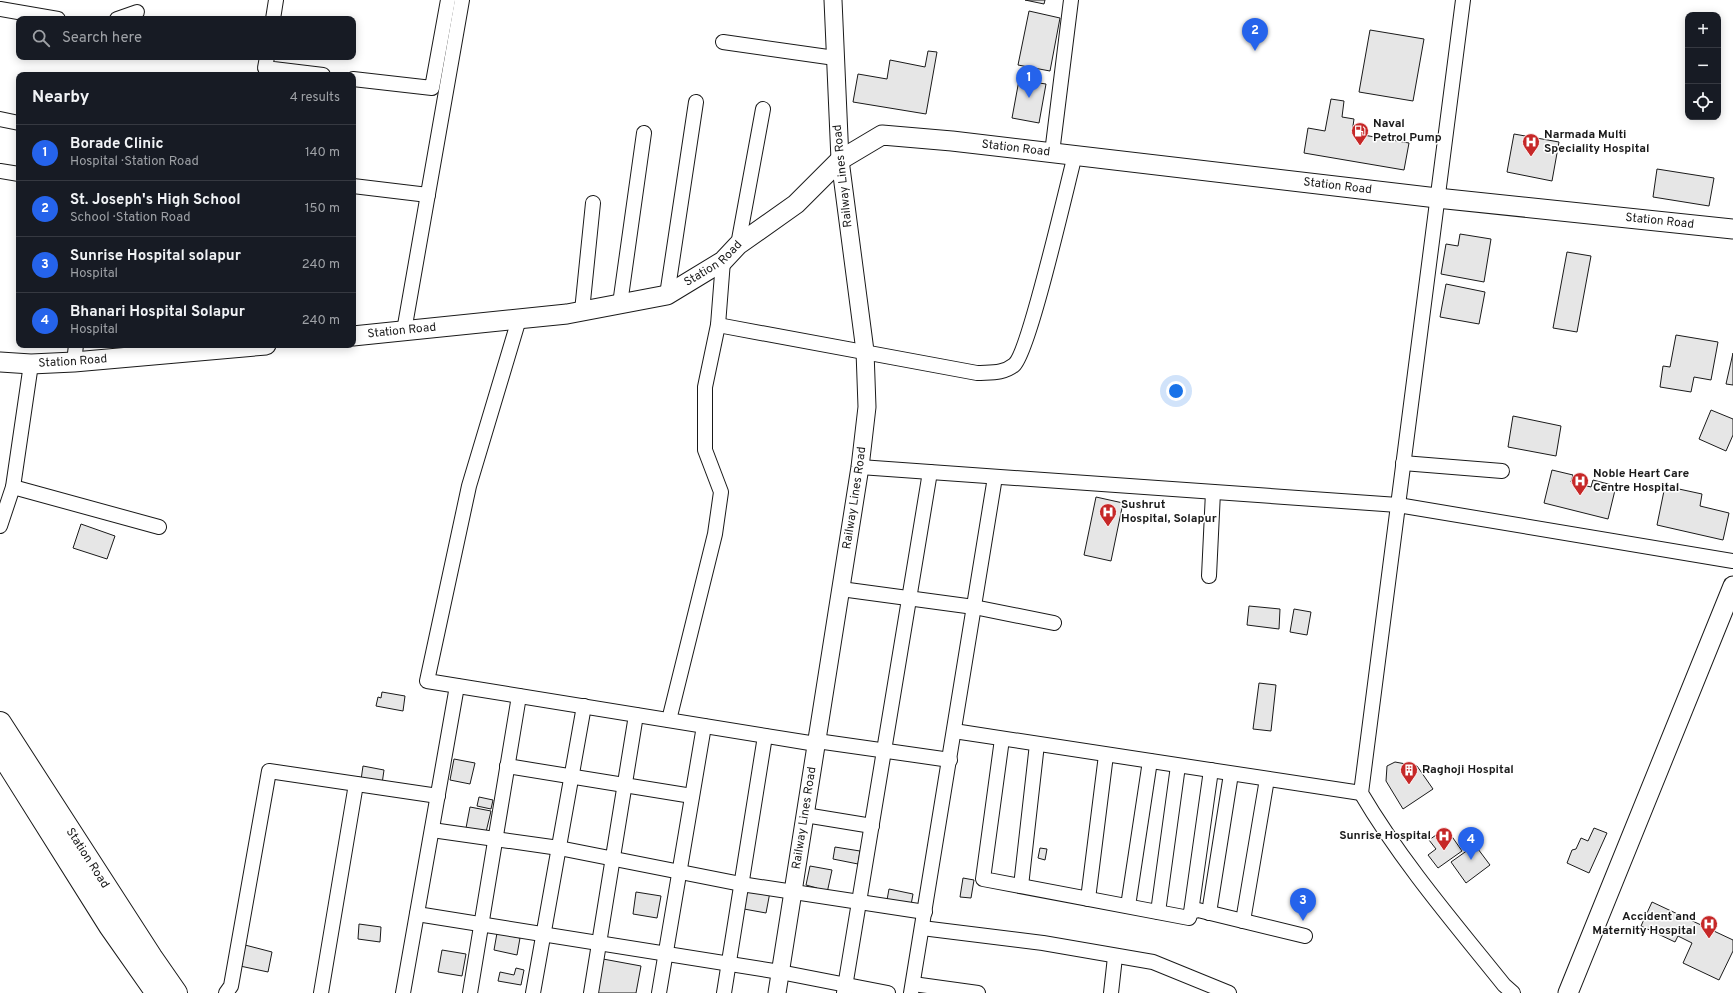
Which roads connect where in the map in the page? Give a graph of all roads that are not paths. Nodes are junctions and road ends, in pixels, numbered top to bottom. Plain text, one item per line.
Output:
1 (276, 0) edge
2 (448, 0) edge
3 (462, 0) edge
4 (833, 0) edge
5 (1071, 0) edge
6 (1463, 0) edge
7 (0, 10) edge
8 (137, 12) dead end
9 (39, 16) edge
10 (126, 16) edge
11 (273, 16) edge
12 (723, 42) dead end
13 (835, 58) junction
14 (266, 67) edge
15 (301, 72) edge
16 (356, 79) edge
17 (696, 102) dead end
18 (763, 109) dead end
19 (0, 119) edge
20 (16, 122) edge
21 (644, 133) dead end
22 (1052, 152) junction
23 (1075, 155) junction
24 (840, 160) junction
25 (0, 171) edge
26 (16, 174) edge
27 (356, 186) edge
28 (428, 195) junction
29 (1437, 198) junction
30 (592, 203) dead end
31 (1733, 229) edge
32 (738, 245) junction
33 (723, 261) junction
34 (667, 294) junction
35 (620, 304) junction
36 (582, 311) junction
37 (519, 319) junction
38 (718, 325) junction
39 (404, 331) junction
40 (356, 336) edge
41 (194, 348) edge
42 (865, 351) junction
43 (75, 353) edge
44 (0, 362) edge
45 (31, 364) junction
46 (1404, 463) junction
47 (860, 467) junction
48 (1502, 471) dead end
49 (930, 472) junction
50 (995, 476) junction
51 (13, 487) junction
52 (1213, 492) junction
53 (1398, 505) junction
54 (0, 526) edge
55 (159, 528) dead end
56 (1733, 561) edge
57 (1209, 576) dead end
58 (1733, 586) edge
59 (841, 589) junction
60 (909, 598) junction
61 (974, 608) junction
62 (1054, 623) dead end
63 (457, 686) junction
64 (519, 696) junction
65 (584, 706) junction
66 (636, 715) junction
67 (669, 720) junction
68 (0, 723) edge
69 (704, 726) junction
70 (954, 732) junction
71 (765, 736) junction
72 (1002, 739) junction
73 (817, 743) junction
74 (1037, 744) junction
75 (0, 751) edge
76 (884, 751) junction
77 (1106, 755) junction
78 (950, 760) junction
79 (1150, 761) junction
80 (507, 766) junction
81 (1178, 766) junction
82 (1211, 770) junction
83 (1231, 774) junction
84 (572, 777) junction
85 (1267, 779) junction
86 (356, 784) junction
87 (625, 785) junction
88 (1361, 793) junction
89 (438, 796) junction
90 (692, 796) junction
91 (805, 815) junction
92 (872, 826) junction
93 (432, 830) junction
94 (495, 839) junction
95 (559, 848) junction
96 (613, 859) junction
97 (680, 871) junction
98 (741, 884) junction
99 (1021, 886) junction
100 (793, 892) junction
101 (1088, 899) junction
102 (860, 902) junction
103 (1128, 906) junction
104 (925, 912) junction
105 (1158, 912) junction
106 (1190, 912) junction
107 (1209, 913) junction
108 (417, 914) junction
109 (1243, 921) junction
110 (481, 925) junction
111 (922, 928) junction
112 (543, 935) junction
113 (1305, 936) dead end
114 (599, 944) junction
115 (665, 954) junction
116 (1115, 957) junction
117 (728, 964) junction
118 (780, 972) junction
119 (912, 988) edge
120 (845, 989) edge
121 (157, 993) edge
122 (176, 993) edge
123 (226, 993) edge
124 (321, 993) edge
125 (403, 993) edge
126 (470, 993) edge
127 (533, 993) edge
128 (591, 993) edge
129 (659, 993) edge
130 (724, 993) edge
131 (777, 993) edge
132 (888, 993) edge
133 (978, 993) edge
134 (1111, 993) edge
135 (1229, 993) edge
136 (1513, 993) edge
137 (1568, 993) edge

1 - 11 street
2 - 16 street
3 - 28 street
4 - 13 street, Railway Lines Road
5 - 22 street
6 - 29 street
7 - 9 street
8 - 10 street
12 - 13 street
13 - 24 street, Railway Lines Road
14 - 15 street
17 - 34 street
18 - 32 street
19 - 20 street
21 - 35 street
22 - 23 main road, Station Road
22 - 24 main road, Station Road
23 - 29 main road, Station Road
23 - 42 street
24 - 32 main road, Station Road
24 - 42 street, Railway Lines Road
25 - 26 street
27 - 28 street
28 - 39 street
29 - 31 main road, Station Road
29 - 46 street
30 - 36 street
32 - 33 main road, Station Road
33 - 34 main road, Station Road
33 - 38 street
34 - 35 main road, Station Road
35 - 36 main road, Station Road
36 - 37 main road, Station Road
37 - 39 main road, Station Road
37 - 63 street
38 - 42 street
38 - 67 street
39 - 40 main road, Station Road
41 - 43 main road, Station Road
42 - 47 street, Railway Lines Road
43 - 45 main road, Station Road
44 - 45 main road, Station Road
45 - 51 street
46 - 48 street
46 - 53 street
47 - 49 street
47 - 59 street, Railway Lines Road
49 - 50 street
49 - 60 street
50 - 52 street
50 - 61 street
51 - 54 street
51 - 55 street
52 - 53 street
52 - 57 street
53 - 56 street
53 - 88 street
58 - 137 main road
59 - 60 street
59 - 73 street, Railway Lines Road
60 - 61 street
60 - 76 street
61 - 62 street
61 - 70 street
63 - 64 street
63 - 89 street
64 - 65 street
64 - 80 street
65 - 66 street
65 - 84 street
66 - 67 street
66 - 87 street
67 - 69 street
68 - 122 main road, Station Road
69 - 71 street
69 - 90 street
70 - 72 street
70 - 78 street
71 - 73 street
71 - 98 street
72 - 74 street
72 - 99 street
73 - 76 street
73 - 91 street, Railway Lines Road
74 - 77 street
74 - 99 street
75 - 121 main road, Station Road
76 - 78 street
76 - 92 street
77 - 79 street
77 - 101 street
78 - 104 street
79 - 81 street
79 - 103 street
80 - 84 street
80 - 94 street
81 - 82 street
81 - 105 street
82 - 83 street
82 - 106 street
83 - 85 street
83 - 107 street
84 - 87 street
84 - 95 street
85 - 88 street
85 - 109 street
86 - 89 street
86 - 123 street
86 - 124 street
87 - 90 street
87 - 96 street
88 - 136 street
89 - 93 street
90 - 97 street
91 - 92 street
91 - 100 street, Railway Lines Road
92 - 102 street
93 - 94 street
93 - 108 street
94 - 95 street
94 - 110 street
95 - 96 street
95 - 112 street
96 - 97 street
96 - 114 street
97 - 98 street
97 - 115 street
98 - 100 street
98 - 117 street
99 - 101 street
100 - 102 street
100 - 118 street, Railway Lines Road
101 - 103 street
102 - 104 street
102 - 120 street
103 - 105 street
104 - 111 street
105 - 106 street
106 - 107 street
107 - 109 street
108 - 110 street
108 - 125 street
109 - 113 street
110 - 112 street
110 - 126 street
111 - 116 street
111 - 119 street
112 - 114 street
112 - 127 street
114 - 115 street
114 - 128 street
115 - 117 street
115 - 129 street
116 - 134 street
116 - 135 street
117 - 118 street
117 - 130 street
118 - 120 street
118 - 131 street, Railway Lines Road
119 - 133 street
120 - 132 street

